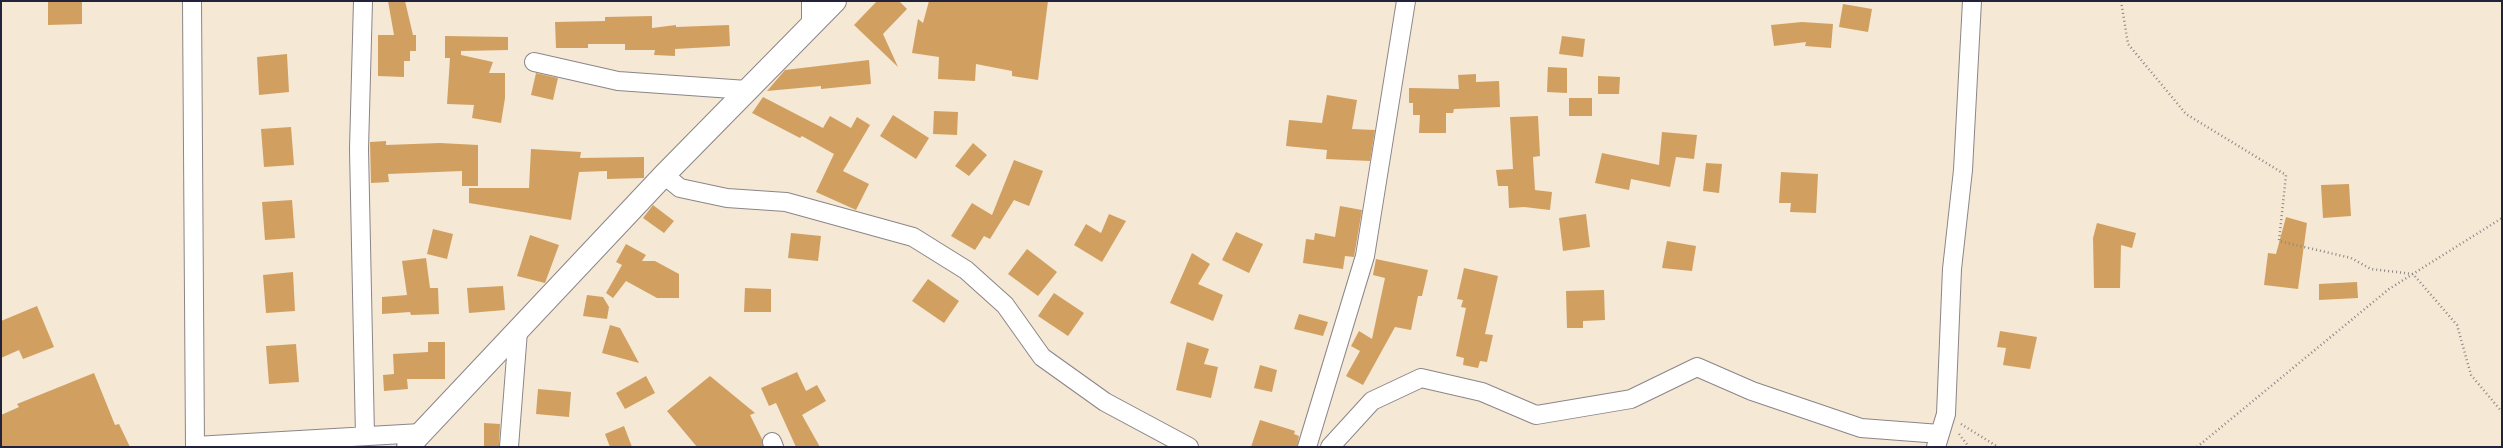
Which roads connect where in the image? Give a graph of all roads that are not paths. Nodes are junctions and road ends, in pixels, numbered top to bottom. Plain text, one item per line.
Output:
1 (192, 1) edge
2 (363, 1) edge
3 (811, 1) edge
4 (835, 1) edge
5 (1406, 1) edge
6 (1972, 1) edge
7 (811, 25) junction
8 (534, 62) dead end
9 (748, 90) junction
10 (664, 175) junction
11 (518, 331) junction
12 (365, 436) junction
13 (415, 440) edge
14 (1938, 441) edge
15 (195, 447) edge
16 (509, 447) edge
17 (1189, 447) edge
18 (1307, 447) edge
19 (1330, 447) edge

1 - 15 street
2 - 12 street
3 - 7 street
4 - 7 main road
5 - 18 street
6 - 14 street
7 - 9 main road
8 - 9 street
9 - 10 main road
10 - 11 main road
10 - 17 street
11 - 13 main road
11 - 16 street
12 - 13 street
12 - 15 street
14 - 19 street

